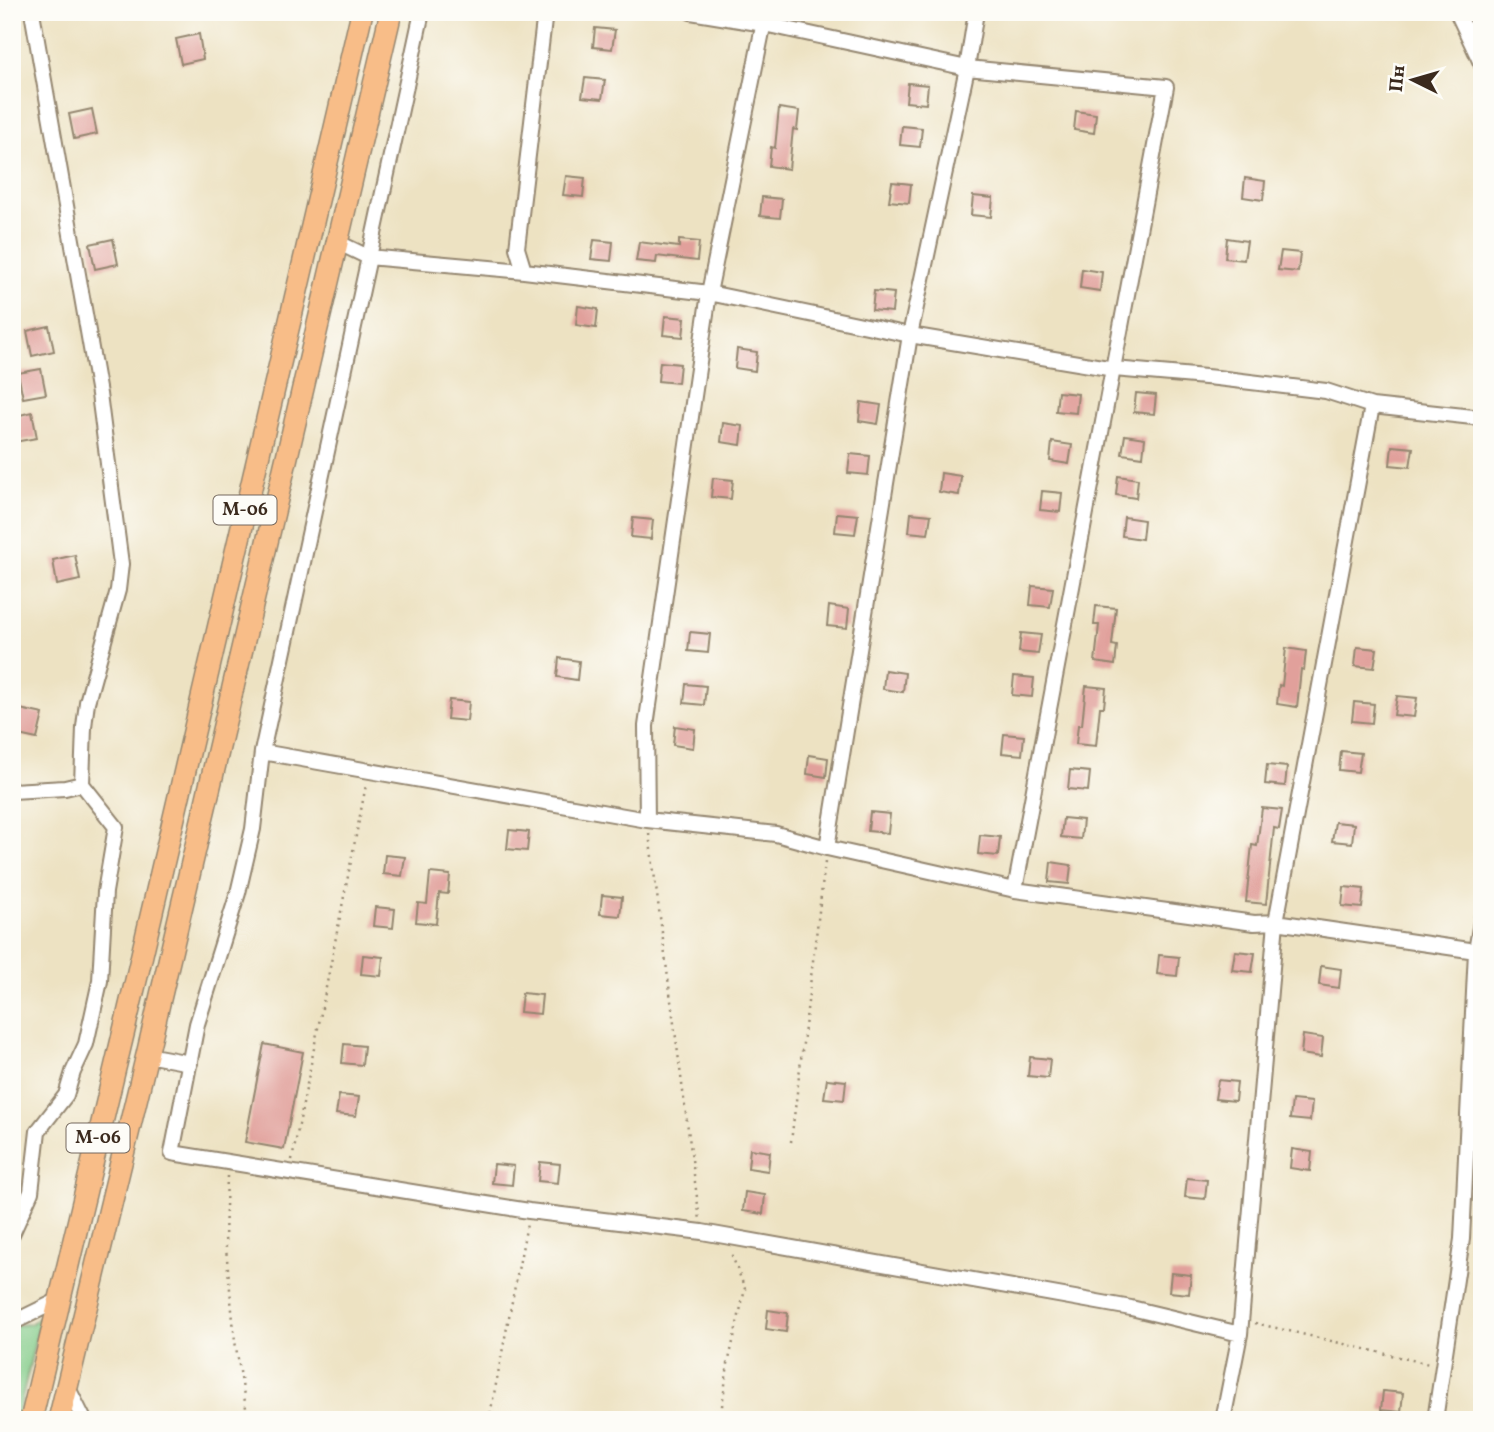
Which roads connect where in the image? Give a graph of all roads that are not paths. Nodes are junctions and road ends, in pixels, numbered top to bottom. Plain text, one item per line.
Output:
1 (32, 12) edge
2 (362, 12) edge
3 (391, 12) edge
4 (422, 12) edge
5 (545, 12) edge
6 (691, 12) edge
7 (976, 12) edge
8 (1457, 12) edge
9 (765, 18) edge
10 (1482, 65) edge
11 (967, 68) junction
12 (337, 242) junction
13 (368, 257) junction
14 (524, 271) junction
15 (709, 293) junction
16 (910, 335) junction
17 (1114, 369) junction
18 (1372, 406) junction
19 (1482, 418) edge
20 (262, 752) junction
21 (82, 784) junction
22 (12, 791) edge
23 (647, 820) junction
24 (827, 848) junction
25 (1015, 890) junction
26 (1482, 916) edge
27 (1276, 922) junction
28 (1476, 951) junction
29 (147, 1055) junction
30 (190, 1063) junction
31 (12, 1234) edge
32 (59, 1300) junction
33 (12, 1323) edge
34 (1241, 1327) junction
35 (67, 1386) junction
36 (31, 1420) edge
37 (59, 1420) edge
38 (84, 1420) edge
39 (1223, 1420) edge
40 (1435, 1420) edge

1 - 21 street
2 - 32 highway, М-06
3 - 12 highway, М-06
4 - 13 street
5 - 14 street
6 - 9 street
7 - 11 street
8 - 10 street
9 - 11 street
9 - 15 street
11 - 16 street
11 - 17 street
12 - 13 street
12 - 29 highway, М-06
13 - 14 street
13 - 20 street
14 - 15 street
15 - 16 street
15 - 23 street
16 - 17 street
16 - 24 street
17 - 18 street
17 - 25 street
18 - 19 street
18 - 27 street
20 - 23 street
20 - 30 street
21 - 22 street
21 - 31 street
23 - 24 street
24 - 25 street
25 - 27 street
26 - 28 street
27 - 28 street
27 - 34 street
28 - 40 street
29 - 30 street
29 - 35 highway, М-06
30 - 34 street
32 - 33 street
32 - 36 highway, М-06
34 - 39 street
35 - 37 highway, М-06
35 - 38 street

